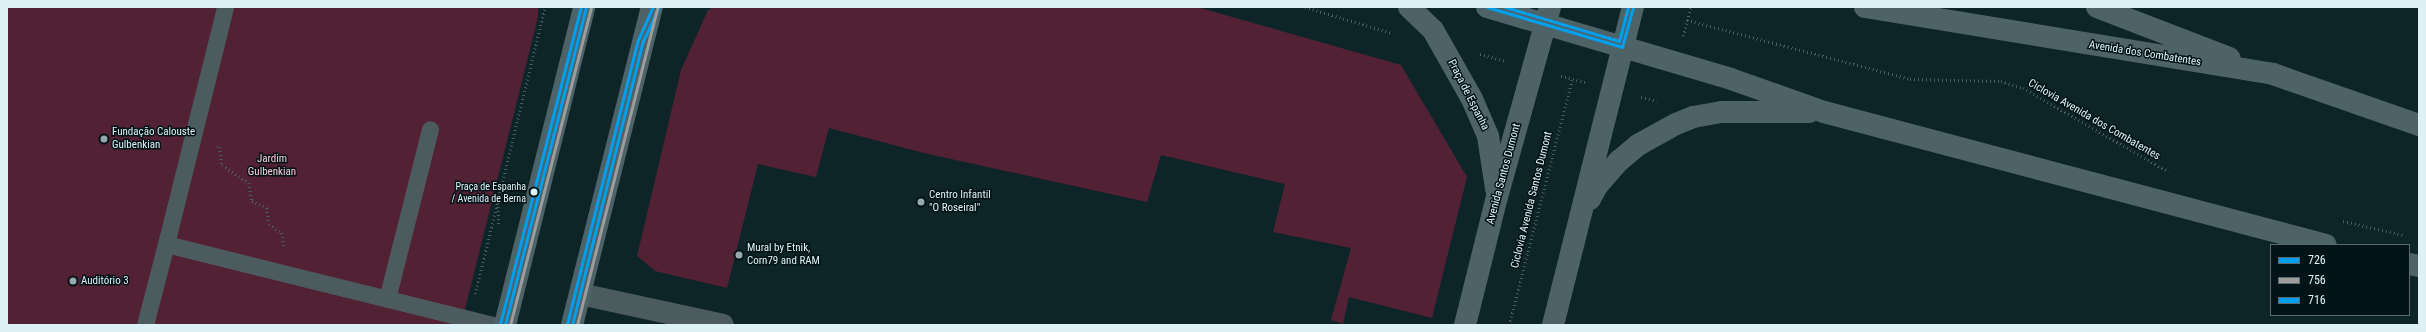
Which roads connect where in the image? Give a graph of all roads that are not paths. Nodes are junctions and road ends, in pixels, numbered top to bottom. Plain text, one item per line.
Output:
1 (225, 7) edge
2 (652, 7) edge
3 (659, 7) edge
4 (1410, 7) edge
5 (1487, 7) edge
6 (1632, 7) edge
7 (1866, 7) edge
8 (2097, 7) edge
9 (583, 13) edge
10 (1548, 16) edge
11 (643, 41) junction
12 (1622, 47) junction
13 (2273, 74) junction
14 (1824, 112) junction
15 (2419, 125) edge
16 (430, 129) dead end
17 (1497, 197) junction
18 (1580, 219) junction
19 (166, 244) junction
20 (2322, 244) edge
21 (580, 294) junction
22 (387, 299) junction
23 (145, 325) edge
24 (494, 325) edge
25 (505, 325) edge
26 (572, 325) edge
27 (723, 325) edge
28 (1465, 325) edge
29 (1553, 325) edge

1 - 19 lane
2 - 11 main road
3 - 11 main road
4 - 17 main road, Praça de Espanha
5 - 10 main road
6 - 12 main road
7 - 13 main road, Avenida dos Combatentes
8 - 13 main road
9 - 25 main road
10 - 12 main road
10 - 17 main road, Avenida Santos Dumont
11 - 21 main road
12 - 14 main road
12 - 18 main road
13 - 15 main road, Avenida dos Combatentes
14 - 18 main road
14 - 20 main road
16 - 22 lane
17 - 28 main road, Avenida Santos Dumont
18 - 29 main road
19 - 22 lane
19 - 23 lane
21 - 26 main road
21 - 27 street
22 - 24 lane

